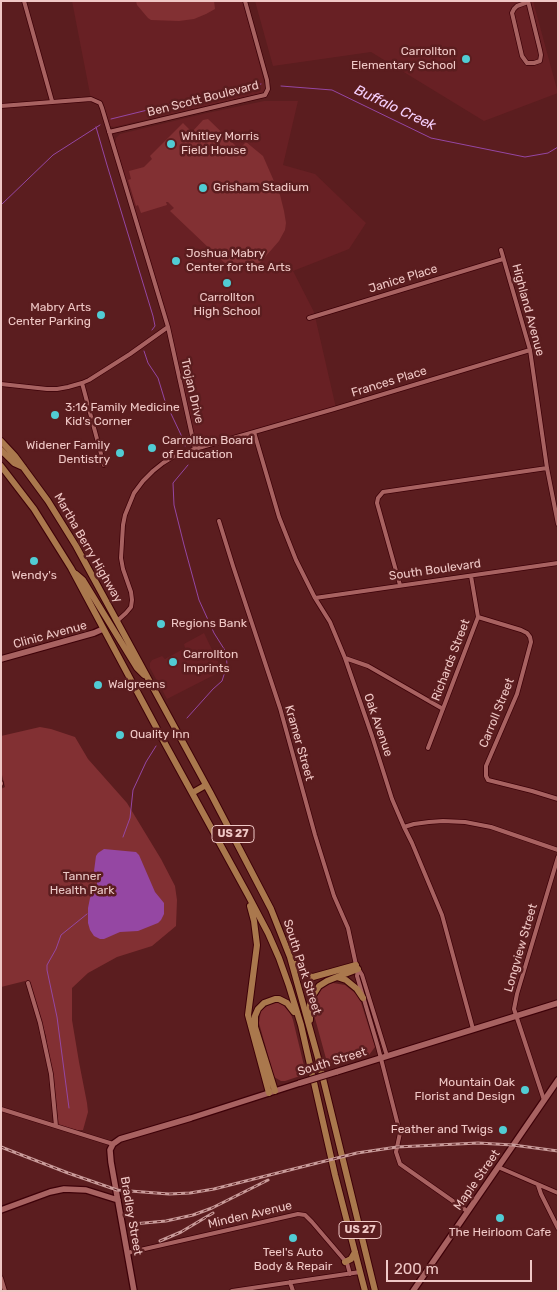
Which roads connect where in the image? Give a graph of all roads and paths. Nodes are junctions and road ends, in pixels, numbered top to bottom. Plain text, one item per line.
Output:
1 (24, 1) edge
2 (245, 1) edge
3 (528, 2) edge
4 (52, 101) junction
5 (1, 106) edge
6 (109, 132) junction
7 (501, 250) dead end
8 (503, 259) junction
9 (309, 318) dead end
10 (168, 327) junction
11 (530, 350) junction
12 (82, 383) junction
13 (1, 384) edge
14 (254, 432) junction
15 (1, 441) edge
16 (195, 449) junction
17 (1, 450) edge
18 (104, 464) dead end
19 (1, 466) edge
20 (24, 468) junction
21 (547, 468) junction
22 (219, 521) dead end
23 (558, 524) edge
24 (558, 563) edge
25 (72, 570) junction
26 (471, 576) junction
27 (400, 585) junction
28 (315, 598) junction
29 (478, 617) junction
30 (114, 623) junction
31 (103, 629) junction
32 (345, 658) junction
33 (1, 659) edge
34 (443, 709) junction
35 (428, 748) dead end
36 (206, 785) junction
37 (192, 793) junction
38 (558, 799) edge
39 (404, 827) junction
40 (558, 850) edge
41 (558, 857) edge
42 (248, 895) junction
43 (290, 957) junction
44 (357, 967) junction
45 (337, 977) junction
46 (28, 983) dead end
47 (363, 998) junction
48 (558, 1003) edge
49 (516, 1015) junction
50 (300, 1025) junction
51 (310, 1028) junction
52 (473, 1029) junction
53 (387, 1056) junction
54 (380, 1058) junction
55 (558, 1080) edge
56 (272, 1092) junction
57 (544, 1100) junction
58 (1, 1108) edge
59 (56, 1126) junction
60 (113, 1144) junction
61 (498, 1167) junction
62 (538, 1185) junction
63 (558, 1193) edge
64 (118, 1200) junction
65 (1, 1210) edge
66 (467, 1210) junction
67 (558, 1228) edge
68 (355, 1252) junction
69 (127, 1254) junction
70 (346, 1262) junction
71 (360, 1272) junction
72 (350, 1274) junction
73 (1, 1278) edge
74 (290, 1282) junction
75 (5, 1291) edge
76 (134, 1291) edge
77 (232, 1291) edge
78 (293, 1291) edge
79 (365, 1291) edge
80 (375, 1291) edge
81 (413, 1291) edge

1 - 4 street
2 - 6 street, Ben Scott Boulevard
3 - 3 street
4 - 5 street, Trojan Drive
4 - 6 street, Trojan Drive
6 - 10 street, Trojan Drive
7 - 8 street, Highland Avenue
8 - 9 street, Janice Place
8 - 11 street, Highland Avenue
10 - 12 street
10 - 16 street, Trojan Drive
11 - 14 street, Frances Place
11 - 21 street, Highland Avenue
12 - 13 street
12 - 18 street
14 - 16 street, Frances Place
14 - 28 street, Oak Avenue
15 - 20 main road, Martha Berry Highway / US 27
16 - 30 street
17 - 20 main road
19 - 25 main road, Martha Berry Highway / US 27
20 - 30 main road, Martha Berry Highway / US 27
21 - 23 street, Highland Avenue
21 - 27 street
22 - 44 street, Kramer Street
24 - 26 street, South Boulevard
25 - 30 main road
25 - 31 main road, Martha Berry Highway / US 27
26 - 27 street, South Boulevard
26 - 29 street, Richards Street
27 - 28 street, South Boulevard
28 - 32 street, Oak Avenue
29 - 34 street, Richards Street
29 - 38 street, Carroll Street
30 - 31 main road
30 - 36 main road, South Park Street / US 27
31 - 33 street, Clinic Avenue
31 - 37 main road, South Park Street / US 27
32 - 34 street
32 - 39 street, Oak Avenue
34 - 35 street, Richards Street
36 - 37 main road
36 - 43 main road, South Park Street / US 27
37 - 42 main road, South Park Street / US 27
39 - 40 street
39 - 52 street, Oak Avenue
41 - 49 street, Longview Street
42 - 50 main road, South Park Street / US 27
42 - 56 main road
43 - 44 main road
43 - 51 main road, South Park Street / US 27
44 - 45 main road
44 - 47 street, Kramer Street
44 - 53 street, Kramer Street
45 - 47 main road
45 - 51 main road
46 - 59 street
47 - 54 street, Kramer Street
48 - 49 street, South Street
49 - 52 street, South Street
49 - 57 street, Longview Street
50 - 56 main road
50 - 68 main road, South Park Street / US 27
51 - 80 main road, South Park Street / US 27
52 - 53 street, South Street
53 - 54 street, South Street
54 - 56 street, South Street, bridge
54 - 66 street, Kramer Street
55 - 57 street, Maple Street
56 - 60 street, South Street
57 - 61 street, Maple Street
58 - 59 street
59 - 60 street
60 - 64 street, Bradley Street
61 - 62 street
61 - 66 street, Maple Street
62 - 63 street
62 - 67 street
64 - 65 street
64 - 69 street, Bradley Street
66 - 81 street, Maple Street
68 - 70 main road
68 - 71 main road, South Park Street / US 27
69 - 70 street, Minden Avenue
69 - 76 street, Bradley Street
70 - 72 street, Minden Avenue
71 - 72 street
71 - 79 main road, South Park Street / US 27
72 - 74 street
73 - 75 street
74 - 77 street
74 - 78 street

